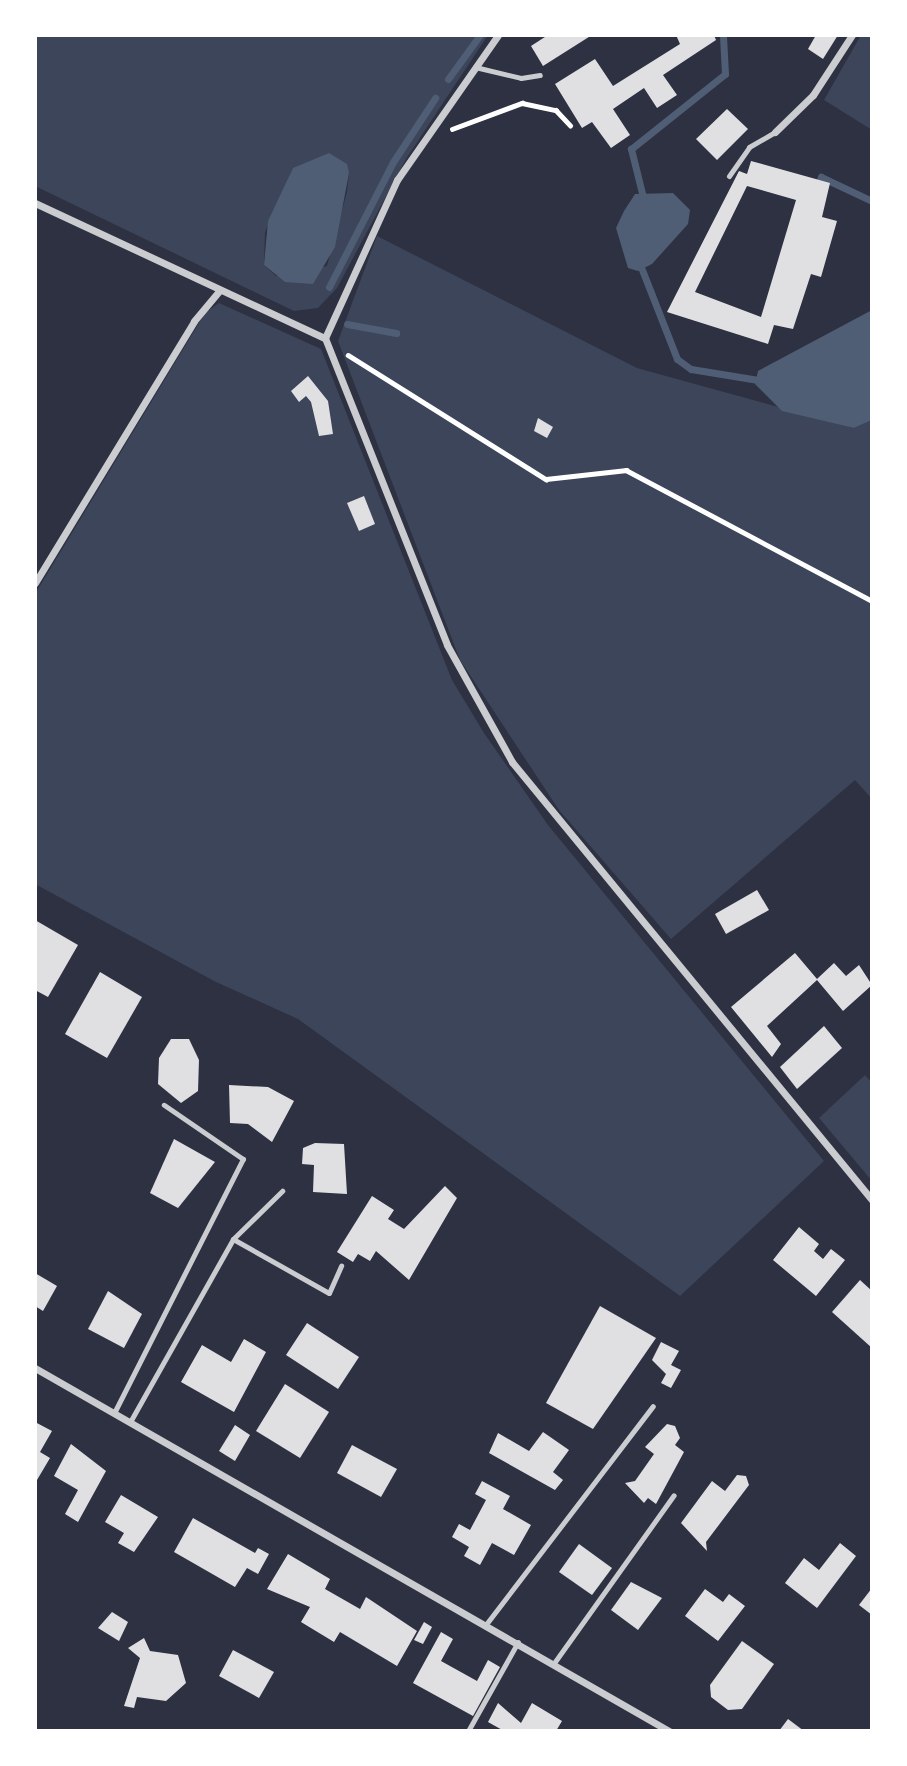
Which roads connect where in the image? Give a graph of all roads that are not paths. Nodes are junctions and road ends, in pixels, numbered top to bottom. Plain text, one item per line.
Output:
1 (498, 35) edge
2 (852, 35) edge
3 (475, 67) junction
4 (540, 75) dead end
5 (775, 132) joint
6 (729, 176) dead end
7 (35, 203) edge
8 (219, 291) junction
9 (325, 338) junction
10 (35, 583) edge
11 (164, 1105) dead end
12 (282, 1191) dead end
13 (872, 1200) edge
14 (233, 1238) junction
15 (341, 1266) dead end
16 (35, 1368) edge
17 (653, 1406) dead end
18 (114, 1413) junction
19 (130, 1422) junction
20 (674, 1495) dead end
21 (487, 1623) junction
22 (518, 1642) junction
23 (554, 1663) junction
24 (468, 1731) edge
25 (669, 1731) edge

1 - 3 street
2 - 5 street
3 - 4 lane
3 - 9 street
5 - 6 lane
7 - 8 street
8 - 9 street
8 - 10 street
9 - 13 street
11 - 18 lane
12 - 14 lane
14 - 15 lane
14 - 19 lane
16 - 18 street
17 - 21 lane
18 - 19 street
19 - 21 street
20 - 23 lane
21 - 22 street
22 - 23 street
22 - 24 lane
23 - 25 street

